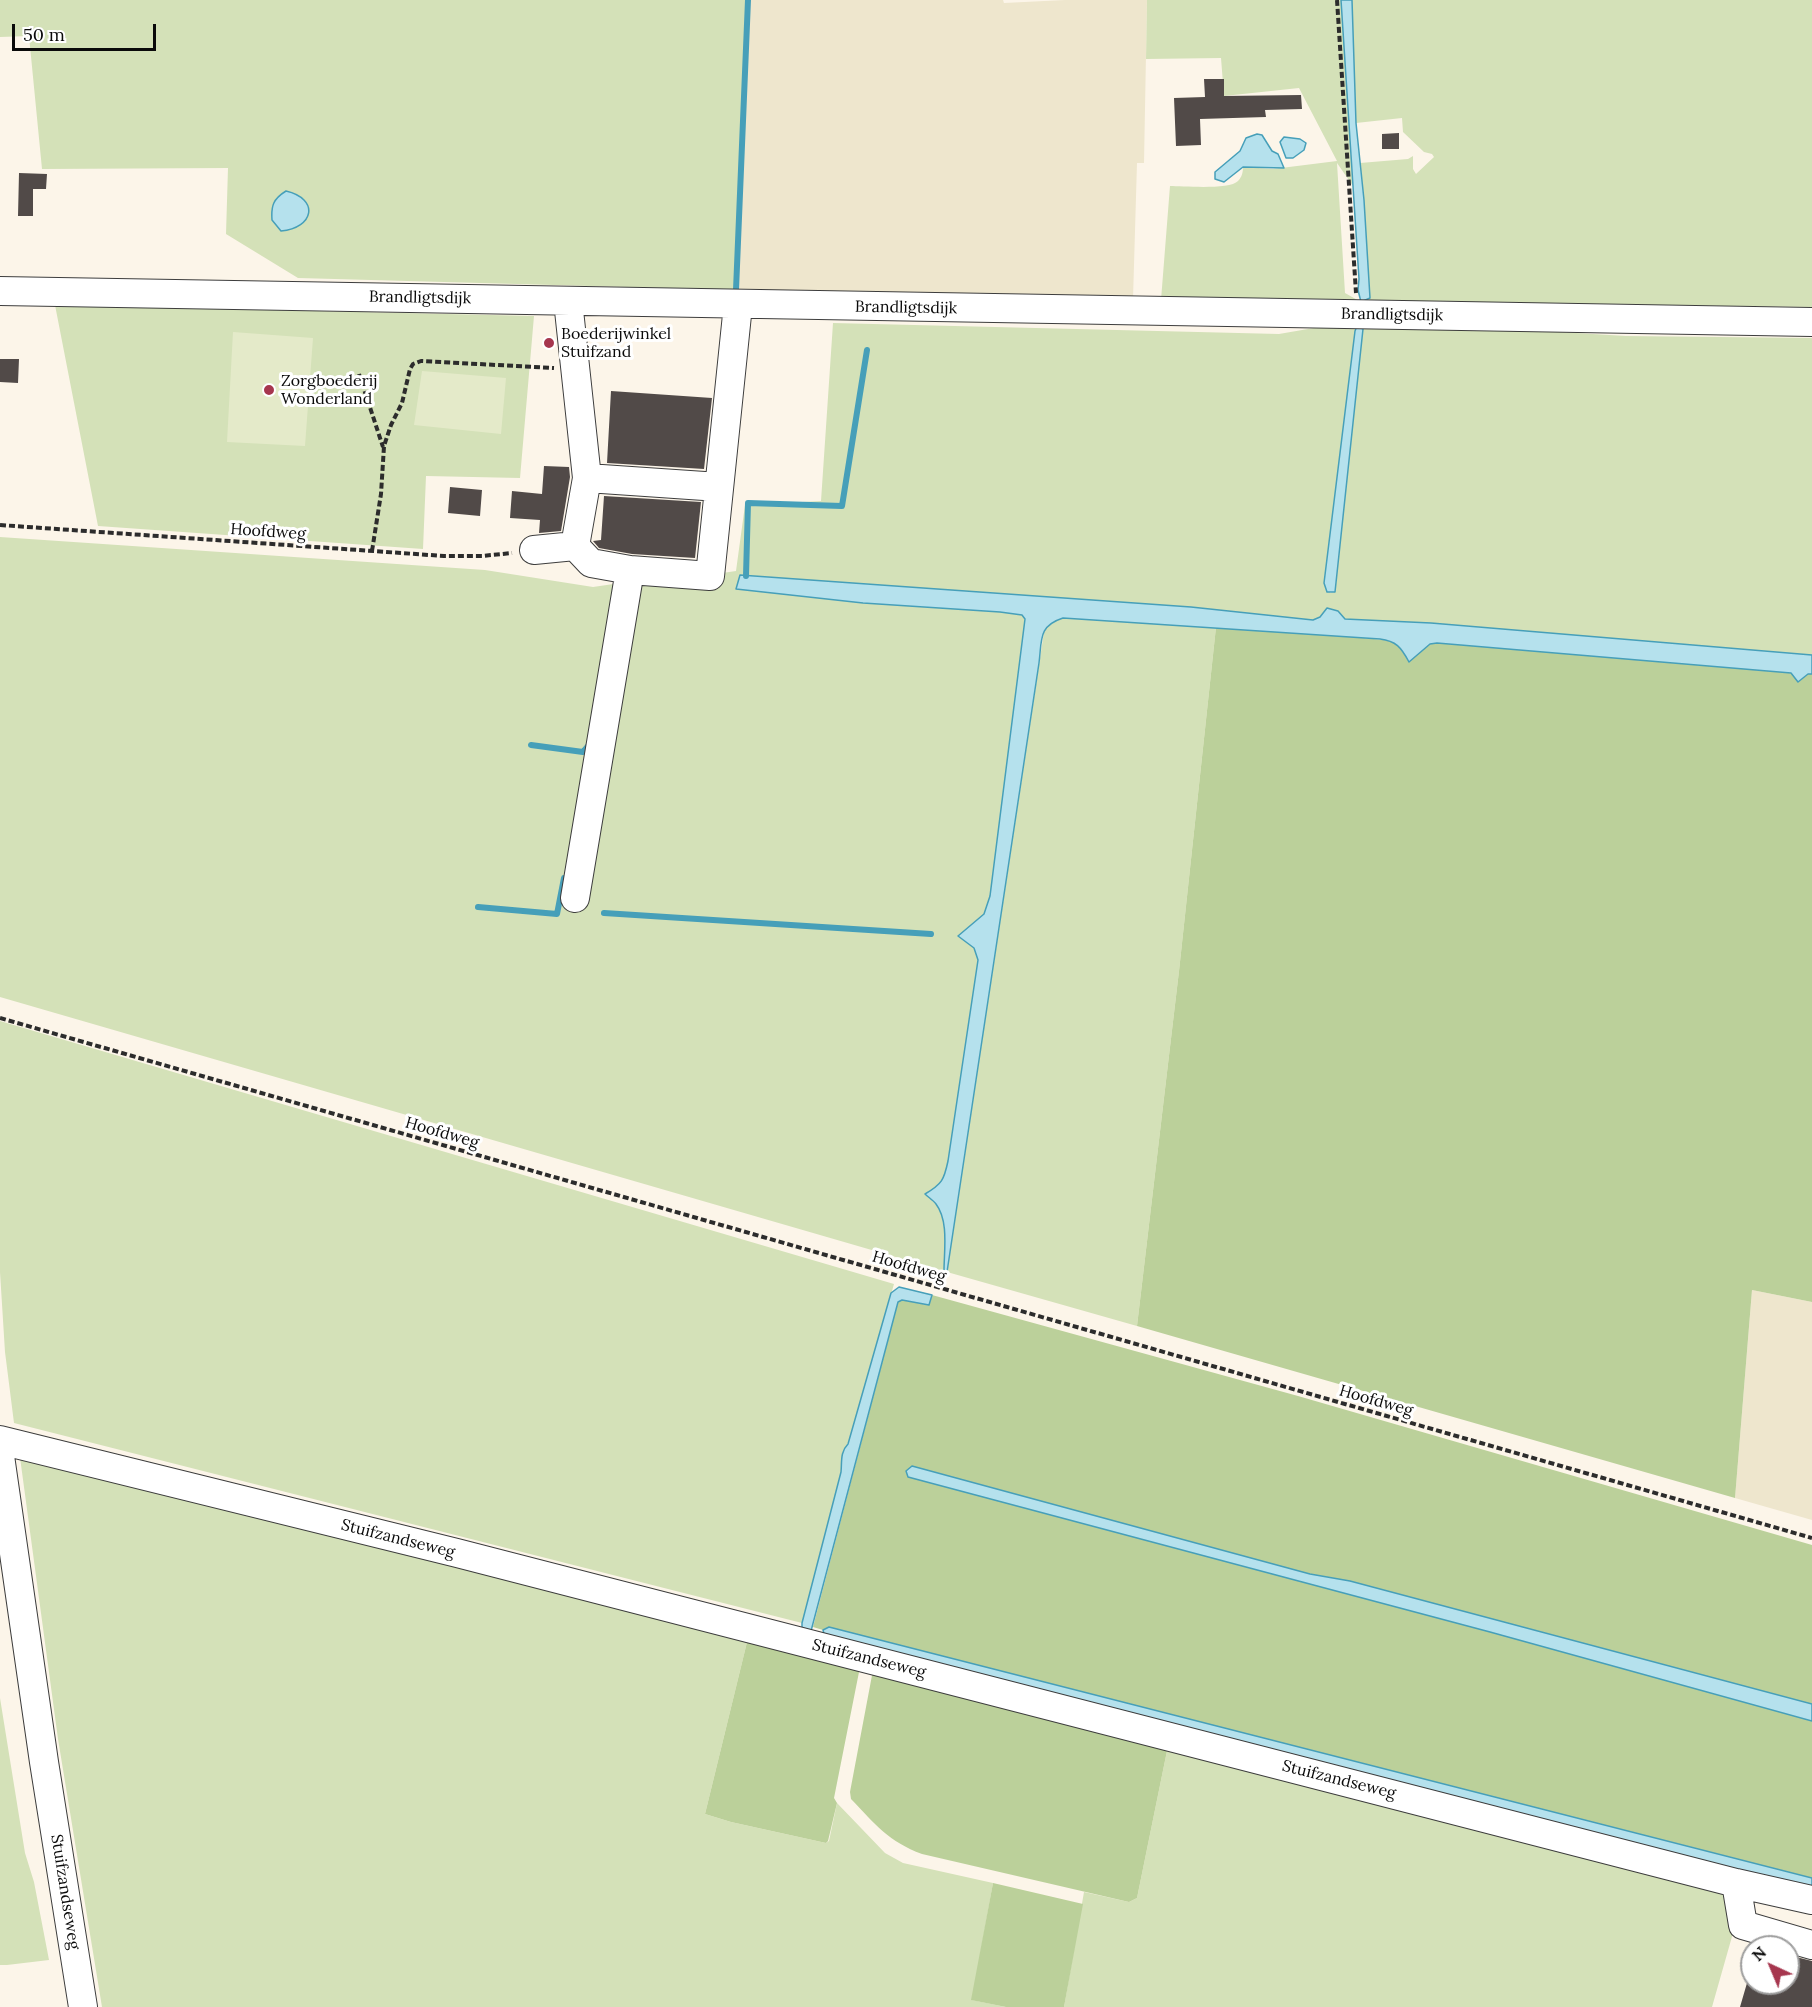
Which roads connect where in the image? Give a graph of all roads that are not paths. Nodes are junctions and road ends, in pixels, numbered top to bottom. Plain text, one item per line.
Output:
1 (0, 291) edge
2 (568, 301) junction
3 (738, 305) junction
4 (1812, 322) edge
5 (587, 478) junction
6 (719, 487) junction
7 (575, 546) junction
8 (534, 550) road end
9 (630, 570) junction
10 (575, 898) dead end
11 (0, 1440) edge
12 (0, 1456) edge
13 (1736, 1882) junction
14 (1812, 1900) edge
15 (1812, 1945) edge
16 (83, 2007) edge

1 - 2 street, Brandligtsdijk
2 - 3 street, Brandligtsdijk
2 - 5 street
3 - 4 street, Brandligtsdijk
3 - 6 street
5 - 6 street
5 - 7 street
6 - 9 street
7 - 8 street
7 - 9 street
9 - 10 street
11 - 13 street, Stuifzandseweg
12 - 16 street, Stuifzandseweg
13 - 14 street, Stuifzandseweg
13 - 15 street

